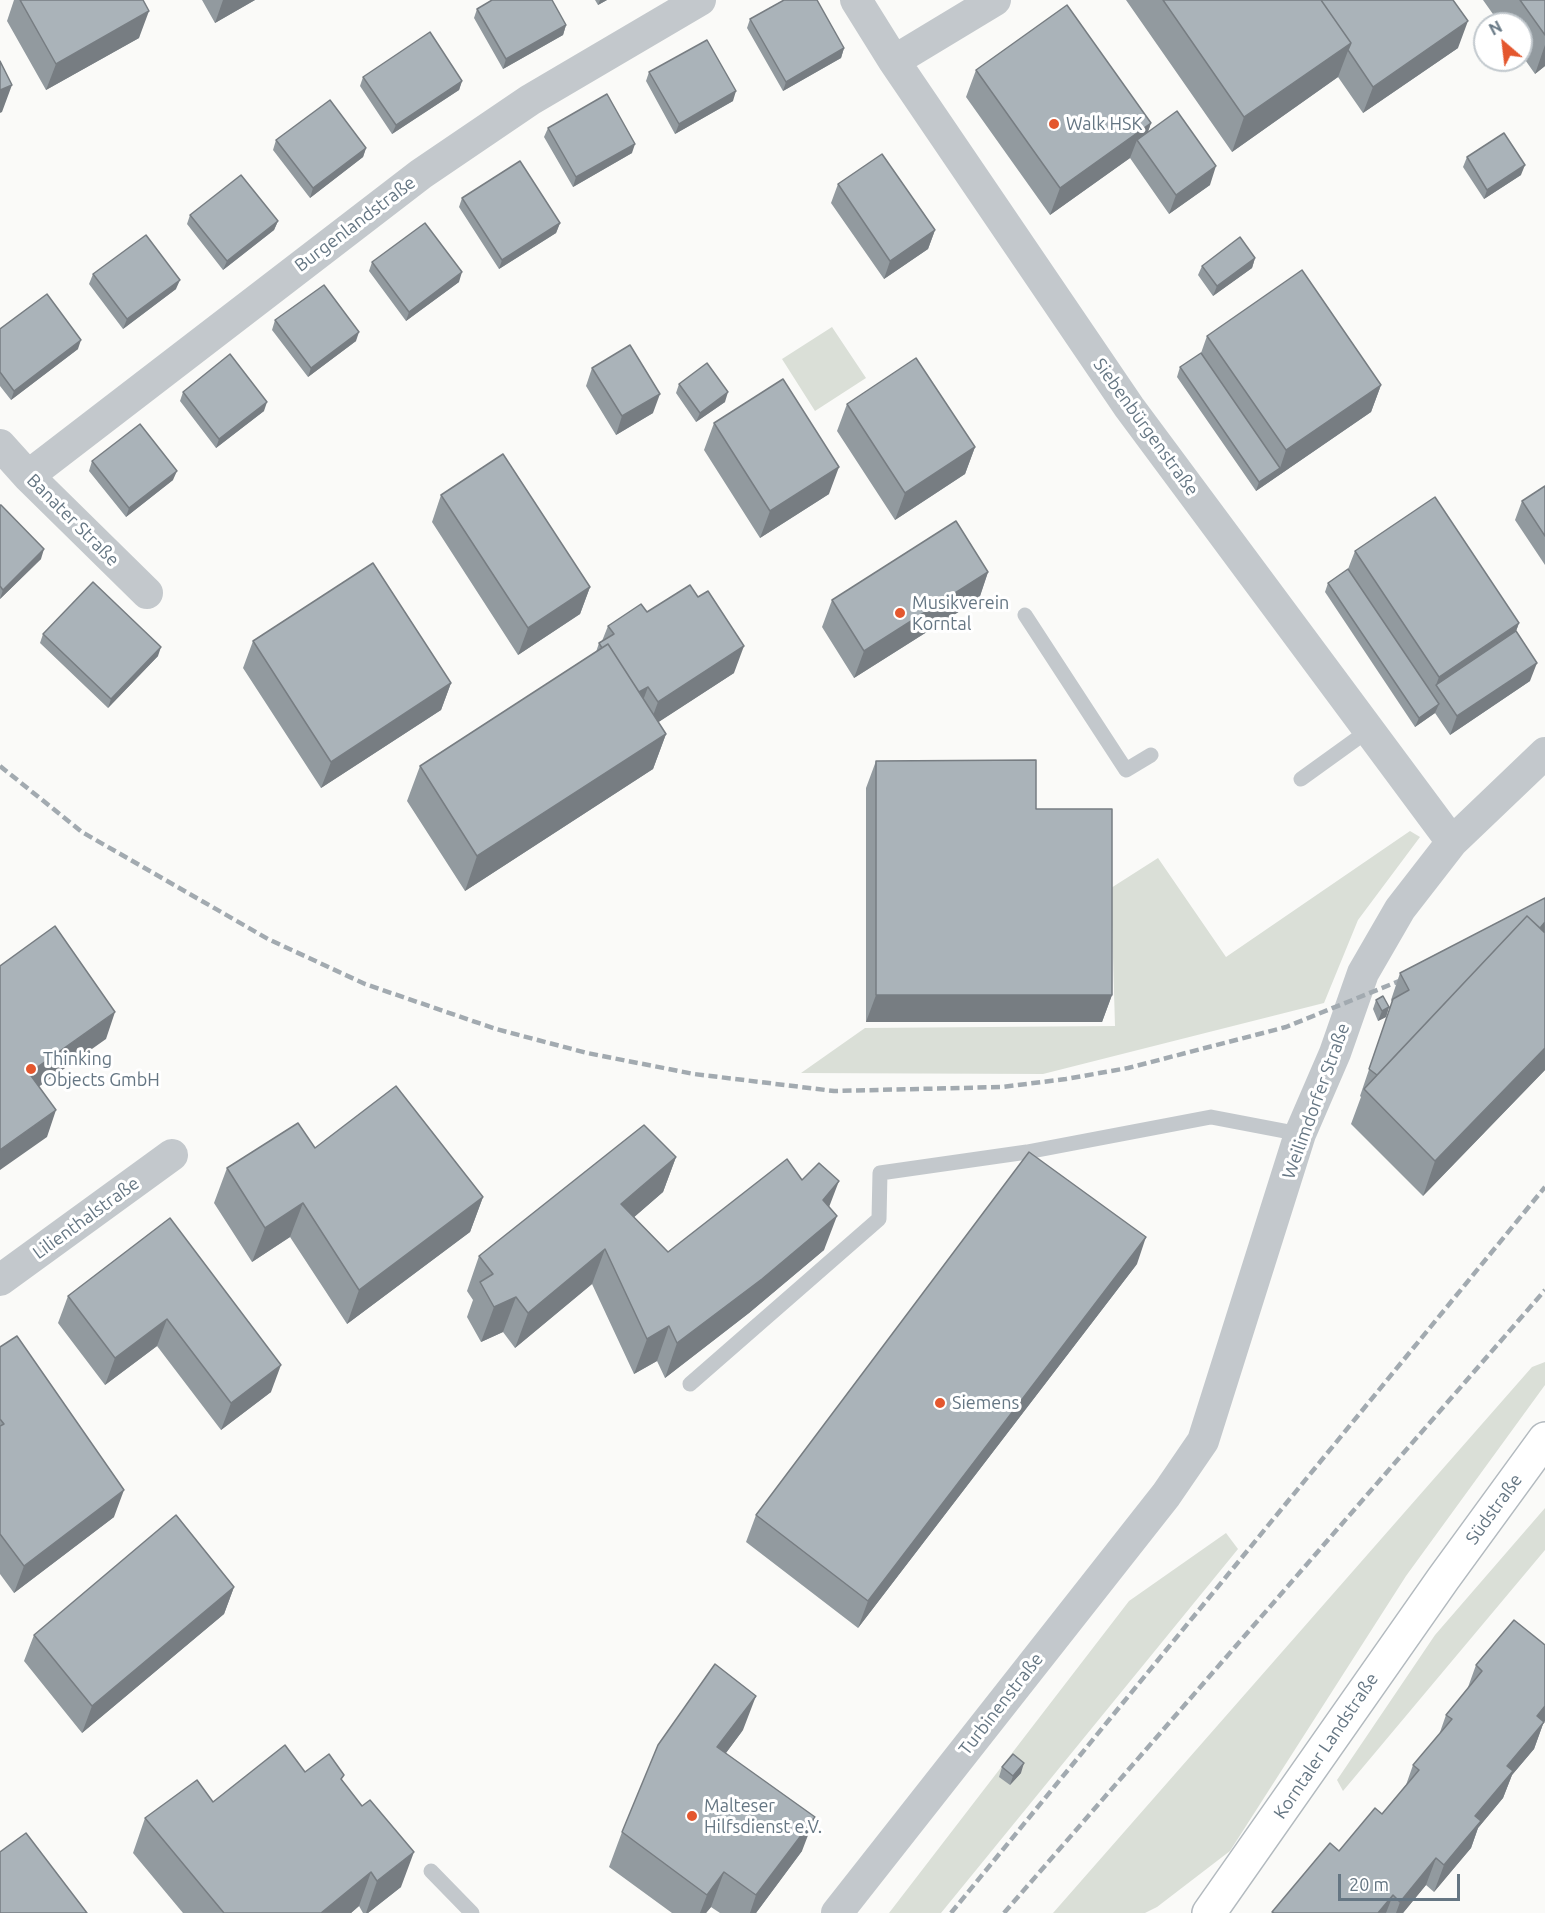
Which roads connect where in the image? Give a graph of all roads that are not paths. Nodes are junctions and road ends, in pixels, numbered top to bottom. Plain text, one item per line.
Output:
1 (700, 0) edge
2 (856, 0) edge
3 (995, 0) edge
4 (894, 62) junction
5 (0, 445) edge
6 (28, 476) junction
7 (147, 593) dead end
8 (1025, 615) dead end
9 (1369, 730) junction
10 (1545, 753) edge
11 (1151, 755) dead end
12 (1301, 778) dead end
13 (1452, 842) junction
14 (1300, 1134) junction
15 (172, 1155) dead end
16 (0, 1280) edge
17 (690, 1384) dead end
18 (1545, 1439) edge
19 (1166, 1495) joint
20 (1443, 1579) joint
21 (431, 1871) dead end
22 (471, 1913) edge
23 (837, 1913) edge
24 (1209, 1913) edge

1 - 6 street, Burgenlandstraße
2 - 4 street, Siebenbürgenstraße
3 - 4 street
4 - 9 street, Siebenbürgenstraße
5 - 6 street, Banater Straße
6 - 7 street, Banater Straße
8 - 11 lane
9 - 12 lane
9 - 13 street, Siebenbürgenstraße
10 - 13 street, Weilimdorfer Straße
13 - 14 street, Weilimdorfer Straße
14 - 17 lane
14 - 19 street, Weilimdorfer Straße
15 - 16 street, Lilienthalstraße
18 - 20 main road, Südstraße
19 - 23 street, Turbinenstraße
20 - 24 main road, Korntaler Landstraße
21 - 22 lane

